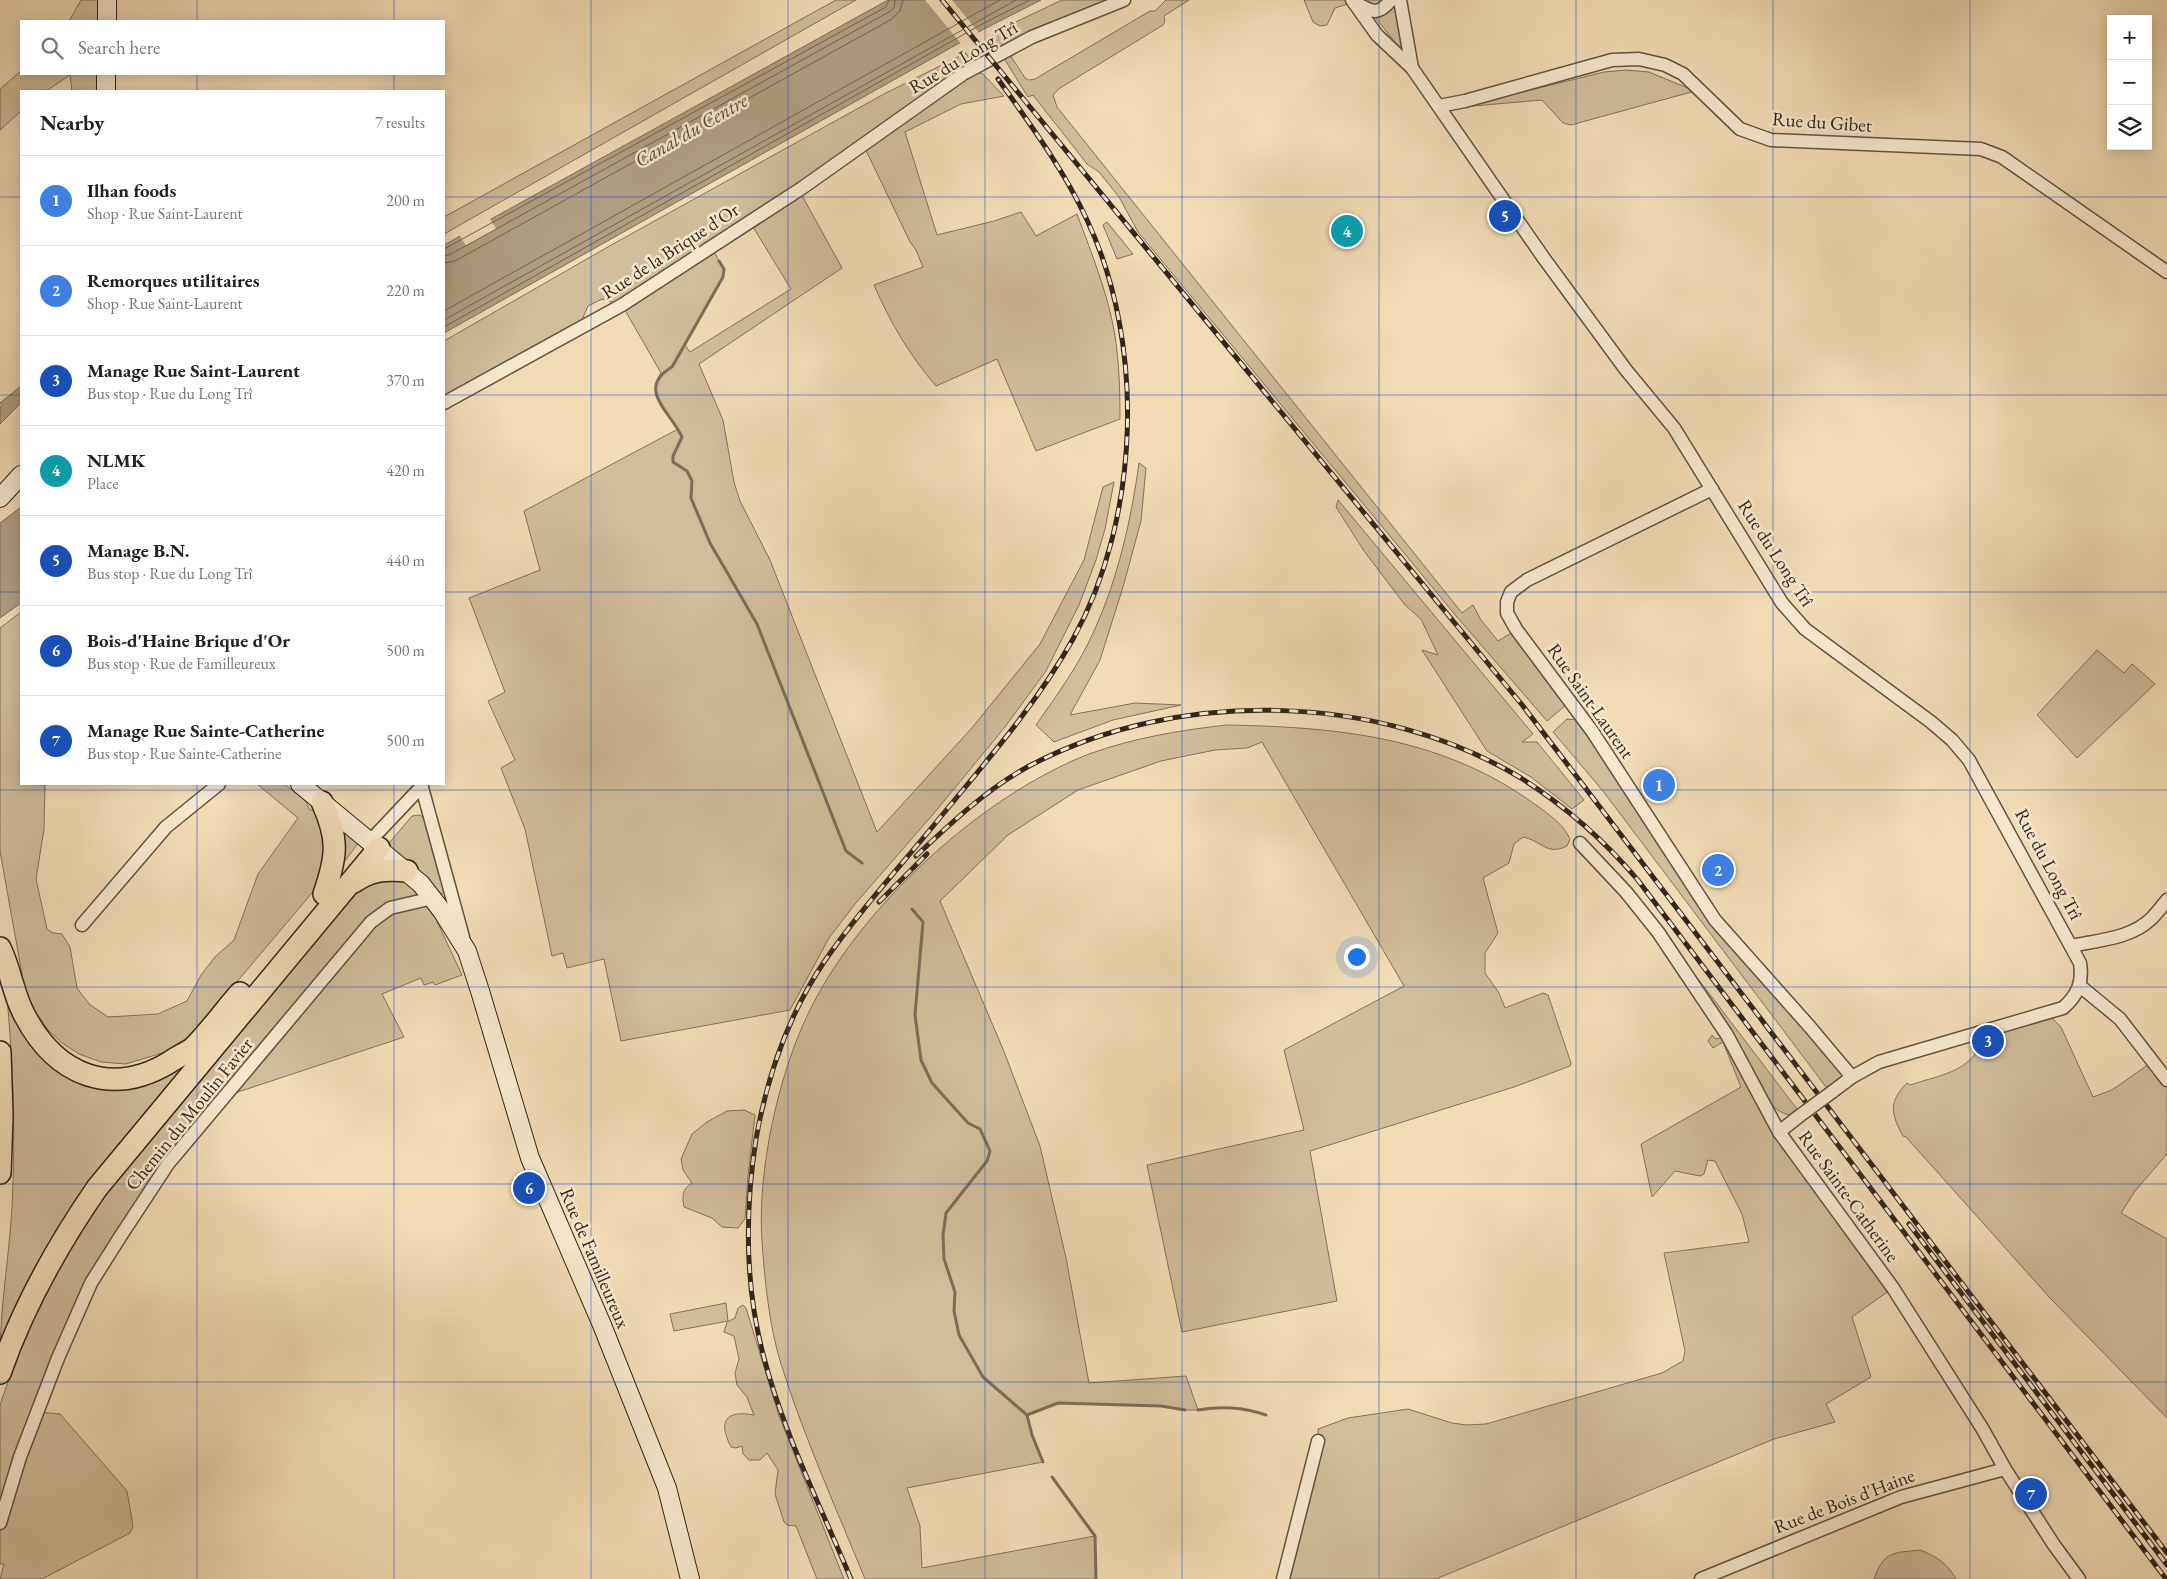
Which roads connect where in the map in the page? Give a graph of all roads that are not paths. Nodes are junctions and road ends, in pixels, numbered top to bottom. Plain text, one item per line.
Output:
1 (107, 0) edge
2 (1124, 0) edge
3 (1391, 0) edge
4 (1400, 0) edge
5 (1353, 1) edge
6 (107, 20) edge
7 (1412, 68) junction
8 (106, 75) edge
9 (106, 90) edge
10 (1438, 106) junction
11 (906, 113) joint
12 (2167, 272) edge
13 (445, 402) edge
14 (20, 476) edge
15 (1712, 489) junction
16 (0, 498) edge
17 (218, 785) edge
18 (301, 785) edge
19 (421, 785) edge
20 (322, 802) junction
21 (1580, 843) dead end
22 (375, 844) junction
23 (407, 871) junction
24 (345, 888) junction
25 (324, 894) junction
26 (433, 898) junction
27 (2167, 900) edge
28 (82, 925) dead end
29 (2071, 946) junction
30 (0, 948) edge
31 (467, 951) junction
32 (2080, 986) junction
33 (0, 1052) edge
34 (1852, 1077) junction
35 (2167, 1080) edge
36 (1779, 1132) junction
37 (0, 1173) edge
38 (0, 1373) edge
39 (1318, 1441) dead end
40 (2005, 1469) junction
41 (0, 1523) edge
42 (690, 1579) edge
43 (1283, 1579) edge
44 (1701, 1579) edge
45 (2079, 1579) edge

1 - 6 street
2 - 11 street, Rue du Long Trî
3 - 5 street
4 - 7 street
5 - 7 street
7 - 10 street, Rue du Long Trî
8 - 9 street
10 - 12 street, Rue du Gibet
10 - 15 street, Rue du Long Trî
11 - 13 street, Rue de la Brique d'Or
14 - 16 street
15 - 29 street, Rue du Long Trî
15 - 34 street, Rue Saint-Laurent
17 - 28 street
18 - 20 street, Rue de Familleureux
19 - 22 street
19 - 31 street, Rue de Familleureux
20 - 22 street, Rue de Familleureux
20 - 25 highway
21 - 36 street, Rue Sainte-Catherine
22 - 23 street, Rue de Familleureux
22 - 24 highway
22 - 25 highway
23 - 24 highway
23 - 26 street, Rue de Familleureux
24 - 38 highway
25 - 30 highway
26 - 31 street, Rue de Familleureux
26 - 41 street, Chemin du Moulin Favier
27 - 29 street
29 - 32 street, Rue du Long Trî
31 - 42 street, Rue de Familleureux
32 - 34 street
32 - 35 street
33 - 37 highway
34 - 36 street, bridge
36 - 40 street, Rue Sainte-Catherine
39 - 43 street
40 - 44 street, Rue de Bois d'Haine
40 - 45 street, Rue Sainte-Catherine

